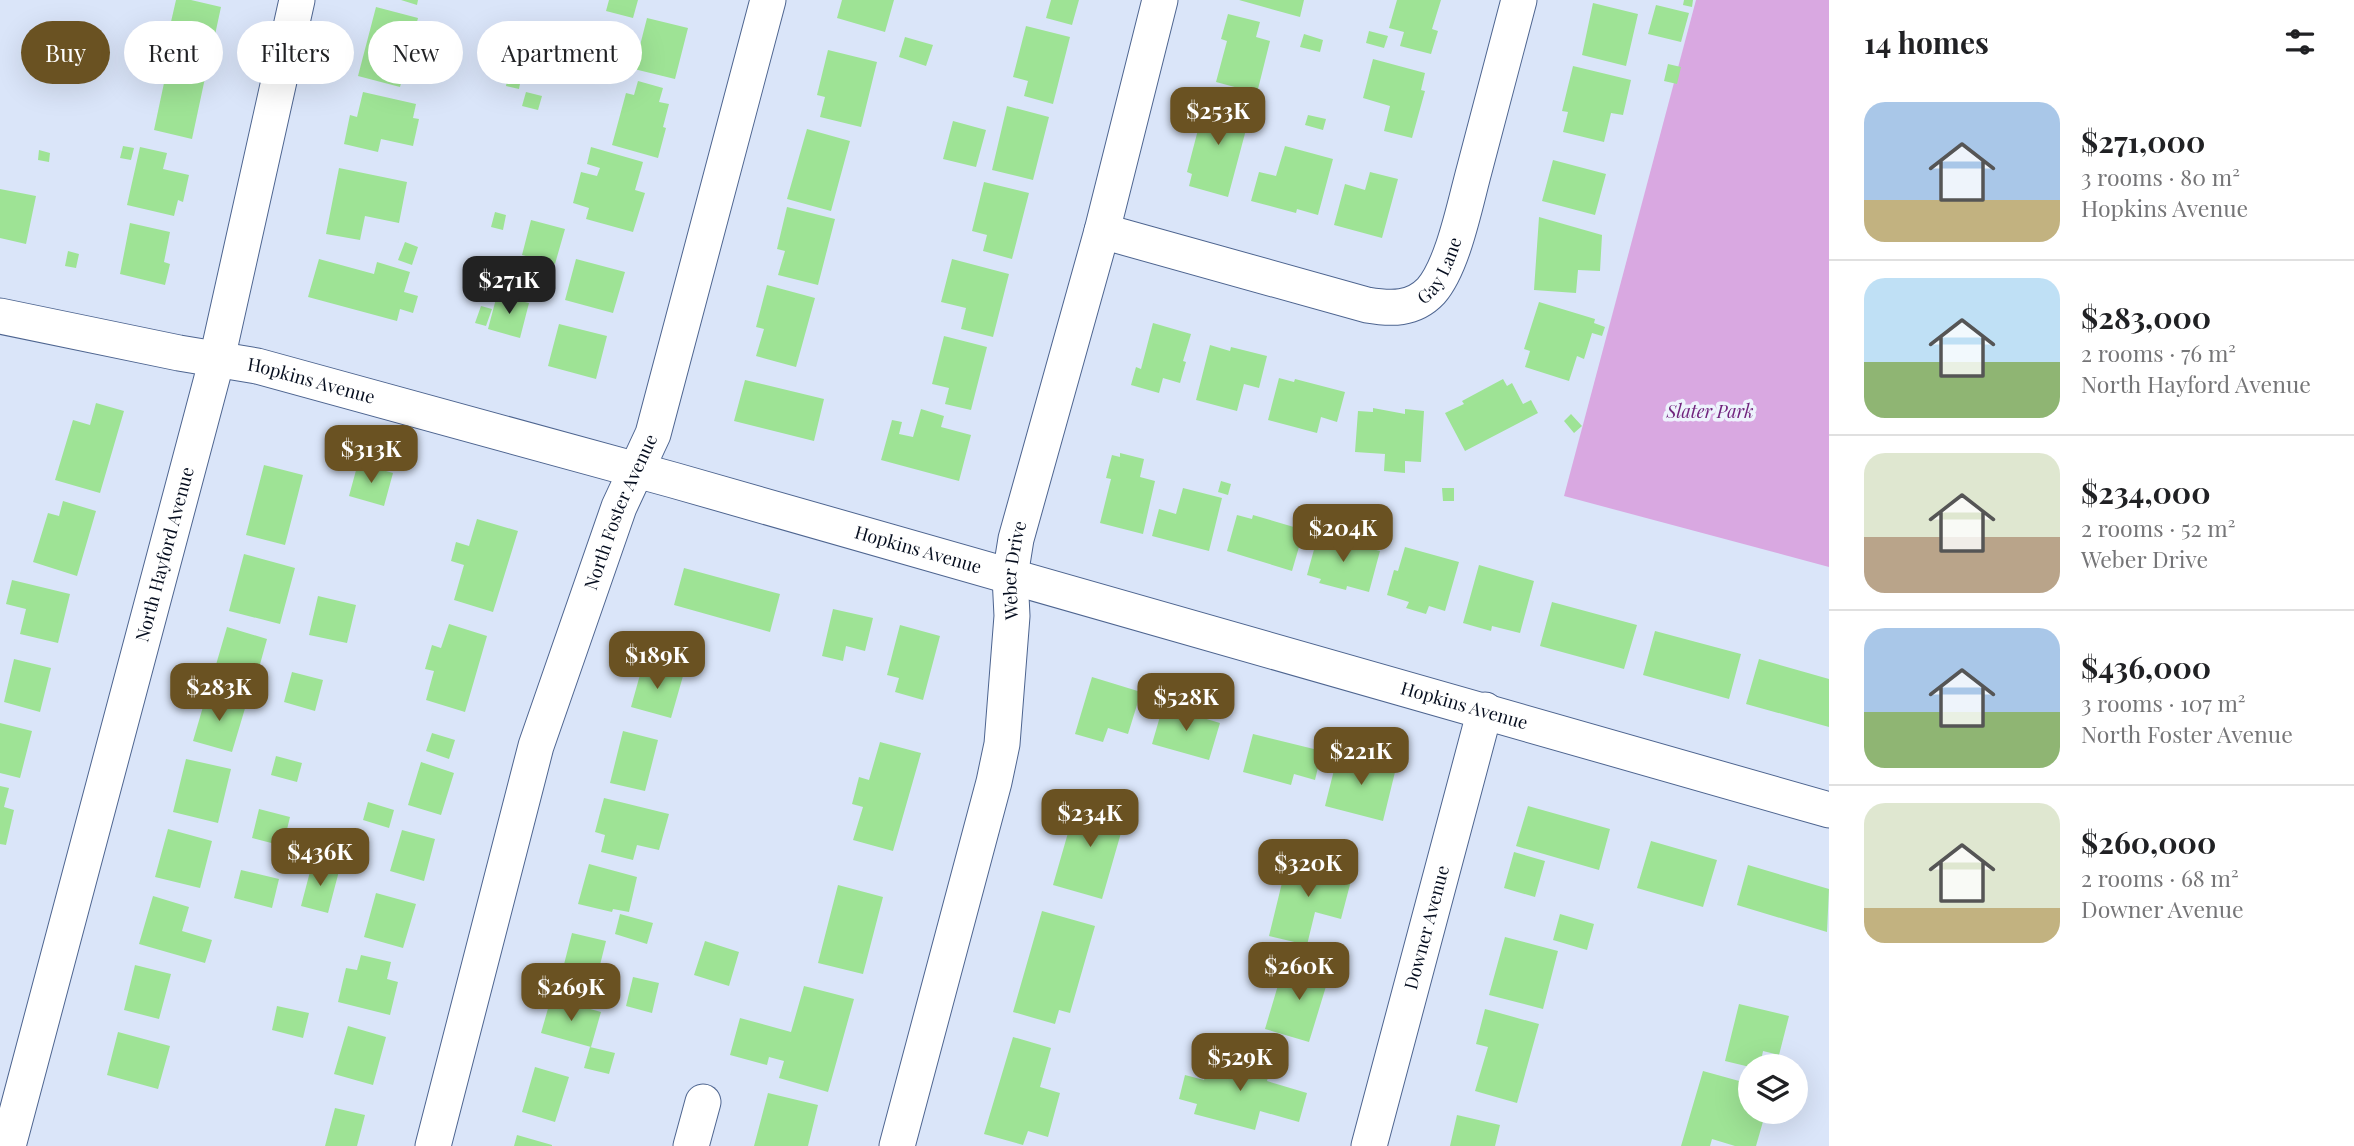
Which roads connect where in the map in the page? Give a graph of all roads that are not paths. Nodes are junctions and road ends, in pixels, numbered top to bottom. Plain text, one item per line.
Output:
1 (298, 0) edge
2 (768, 0) edge
3 (1160, 0) edge
4 (1519, 0) edge
5 (1102, 231) junction
6 (0, 316) edge
7 (217, 359) junction
8 (638, 470) junction
9 (1010, 576) junction
10 (1485, 710) junction
11 (1829, 810) edge
12 (703, 1102) dead end
13 (8, 1146) edge
14 (433, 1146) edge
15 (691, 1146) edge
16 (897, 1146) edge
17 (1369, 1146) edge

1 - 7 street, North Hayford Avenue
2 - 8 street, North Foster Avenue
3 - 5 street, Weber Drive
4 - 5 street, Gay Lane
5 - 9 street, Weber Drive
6 - 7 street, Hopkins Avenue
7 - 8 street, Hopkins Avenue
7 - 13 street, North Hayford Avenue
8 - 9 street, Hopkins Avenue
8 - 14 street, North Foster Avenue
9 - 10 street, Hopkins Avenue
9 - 16 street, Weber Drive
10 - 11 street, Hopkins Avenue
10 - 17 street, Downer Avenue
12 - 15 street

